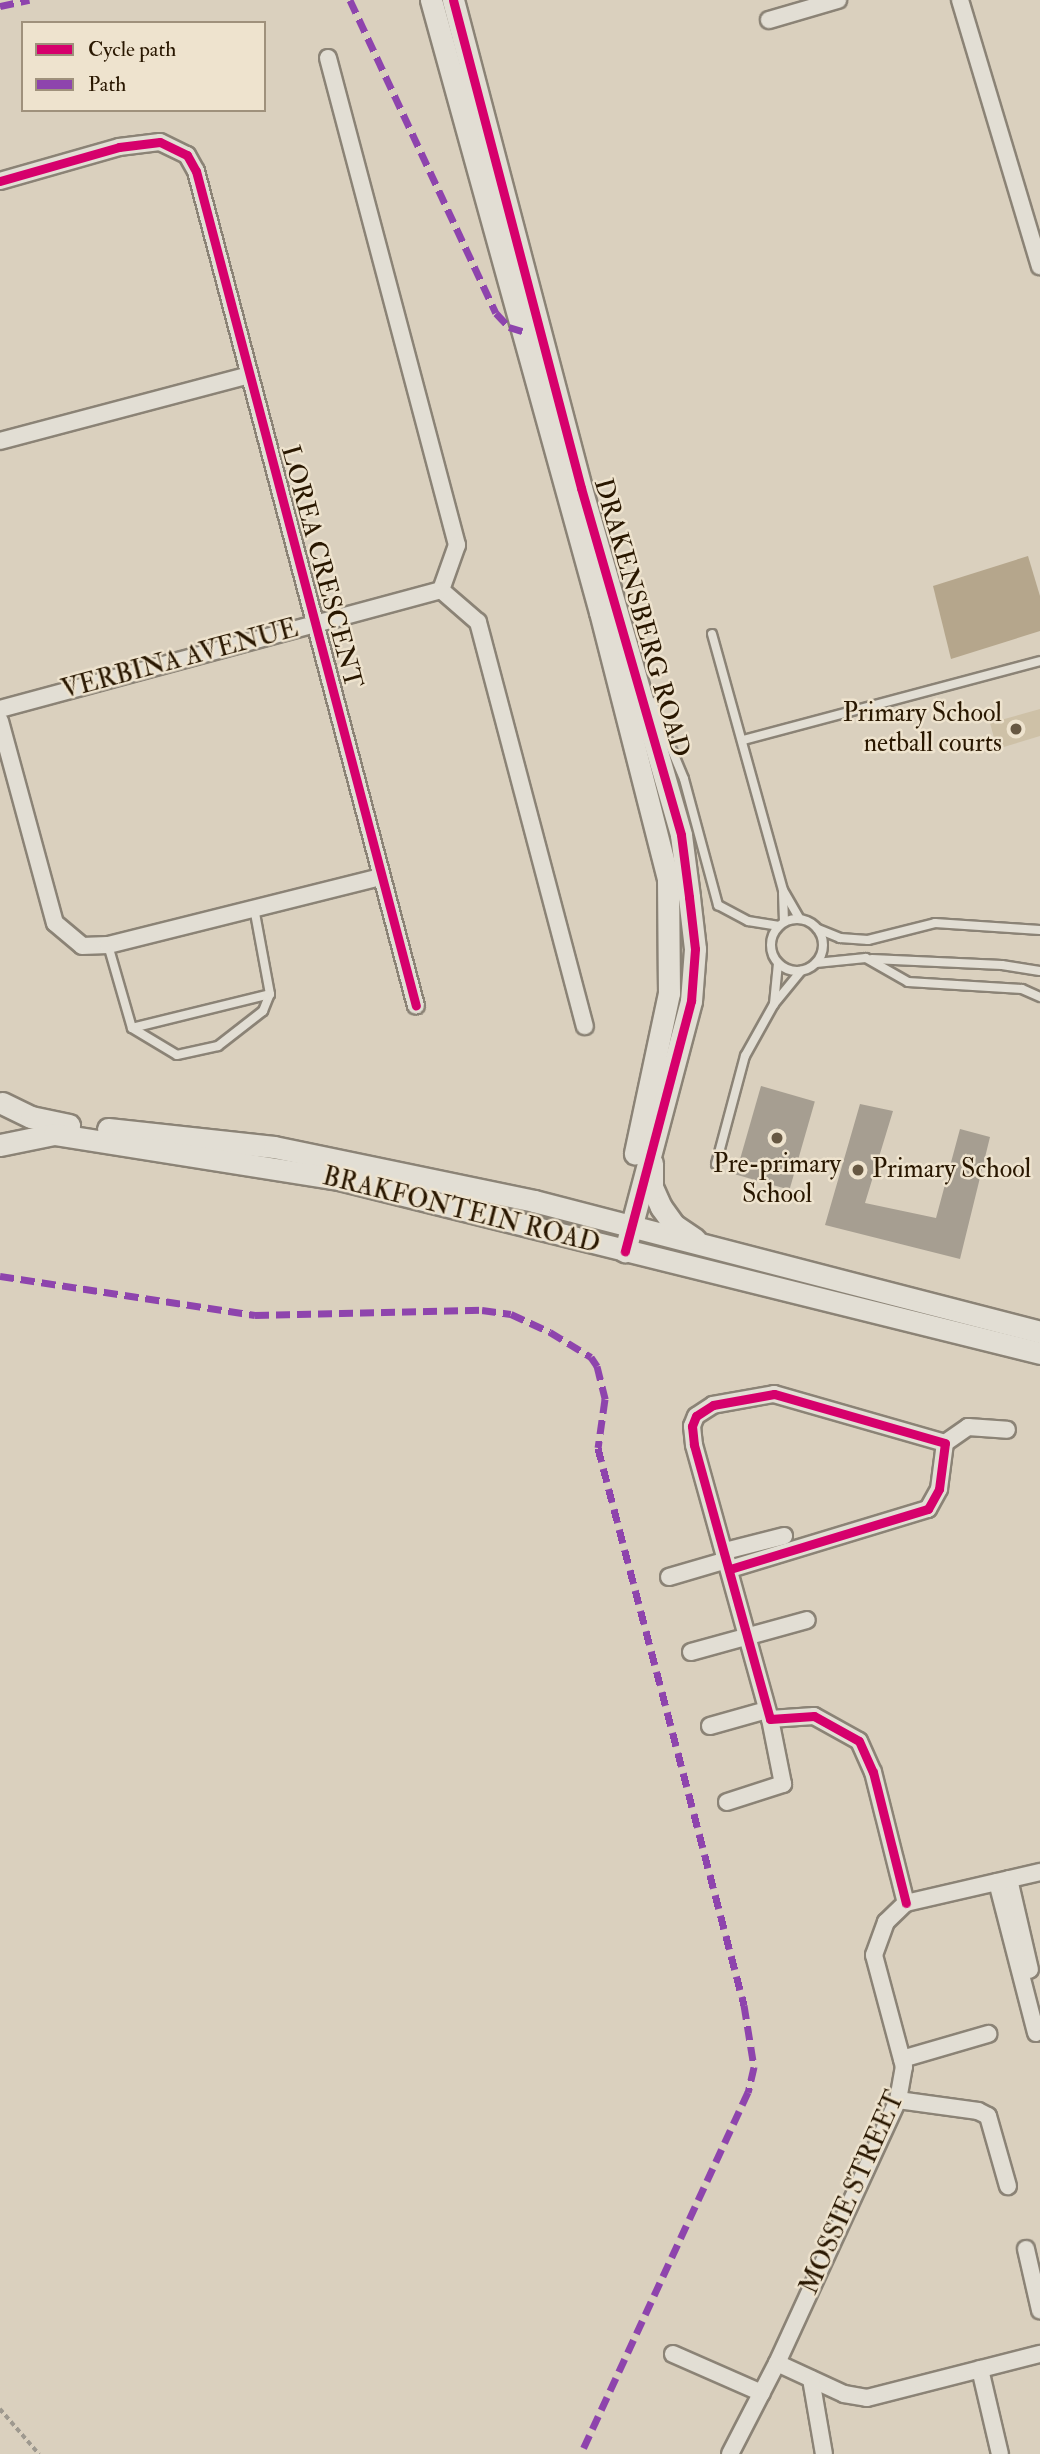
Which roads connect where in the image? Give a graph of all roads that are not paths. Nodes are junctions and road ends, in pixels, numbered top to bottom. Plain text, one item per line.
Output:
1 (431, 0) edge
2 (453, 0) edge
3 (838, 0) edge
4 (960, 0) edge
5 (769, 20) dead end
6 (328, 58) dead end
7 (0, 181) edge
8 (1040, 266) edge
9 (249, 375) junction
10 (0, 441) edge
11 (441, 590) junction
12 (314, 624) junction
13 (712, 634) dead end
14 (634, 661) junction
15 (1040, 661) edge
16 (0, 709) edge
17 (0, 721) edge
18 (744, 740) junction
19 (380, 877) junction
20 (783, 890) junction
21 (254, 908) junction
22 (799, 918) junction
23 (781, 924) junction
24 (818, 929) junction
25 (1040, 930) edge
26 (108, 944) junction
27 (866, 958) junction
28 (816, 963) junction
29 (778, 964) junction
30 (801, 971) junction
31 (1040, 971) edge
32 (270, 994) junction
33 (1040, 997) edge
34 (774, 1004) junction
35 (415, 1006) dead end
36 (585, 1026) dead end
37 (132, 1028) junction
38 (1, 1101) edge
39 (0, 1138) edge
40 (652, 1140) junction
41 (0, 1145) edge
42 (310, 1164) junction
43 (716, 1164) dead end
44 (625, 1224) junction
45 (618, 1250) junction
46 (731, 1255) junction
47 (1040, 1332) edge
48 (1040, 1353) edge
49 (1007, 1430) dead end
50 (945, 1443) junction
51 (784, 1536) dead end
52 (727, 1560) junction
53 (669, 1577) dead end
54 (807, 1620) dead end
55 (748, 1636) junction
56 (691, 1652) dead end
57 (768, 1715) junction
58 (710, 1726) dead end
59 (727, 1802) dead end
60 (1040, 1872) edge
61 (1003, 1880) junction
62 (906, 1903) junction
63 (1031, 1970) dead end
64 (1036, 2034) dead end
65 (988, 2035) dead end
66 (902, 2059) junction
67 (898, 2100) junction
68 (1008, 2186) dead end
69 (1026, 2249) dead end
70 (1040, 2309) edge
71 (673, 2354) dead end
72 (1040, 2354) edge
73 (777, 2363) junction
74 (981, 2370) junction
75 (811, 2379) junction
76 (762, 2393) junction
77 (730, 2454) edge
78 (824, 2454) edge
79 (1000, 2454) edge

1 - 44 street, DRAKENSBERG ROAD
2 - 14 street, DRAKENSBERG ROAD
3 - 5 street
4 - 8 street
6 - 11 street
7 - 9 street, LOREA CRESCENT
9 - 10 street
9 - 12 street, LOREA CRESCENT
11 - 12 street, VERBINA AVENUE
11 - 36 street
12 - 16 street, VERBINA AVENUE
12 - 19 street, LOREA CRESCENT
13 - 18 lane
14 - 23 lane
14 - 40 street, DRAKENSBERG ROAD
15 - 18 lane
17 - 26 street
18 - 20 lane
19 - 21 street
19 - 35 street, LOREA CRESCENT
20 - 22 lane
20 - 23 lane
21 - 26 street
21 - 32 lane
22 - 23 lane
22 - 24 lane
23 - 29 lane
24 - 25 lane
24 - 28 lane
26 - 37 lane
27 - 28 lane
27 - 31 lane
27 - 33 lane
28 - 30 lane
29 - 30 lane
29 - 34 lane
30 - 34 lane
32 - 37 lane
32 - 37 lane
34 - 43 lane
38 - 39 street
38 - 42 street, BRAKFONTEIN ROAD
40 - 44 street, DRAKENSBERG ROAD
40 - 46 street
41 - 42 street, BRAKFONTEIN ROAD
42 - 44 street, BRAKFONTEIN ROAD
42 - 45 street, BRAKFONTEIN ROAD
44 - 45 street, DRAKENSBERG ROAD
44 - 46 street, BRAKFONTEIN ROAD
45 - 48 street, BRAKFONTEIN ROAD
46 - 47 street, BRAKFONTEIN ROAD
49 - 50 street
50 - 52 street
50 - 52 street
51 - 52 street
52 - 53 street
52 - 55 street
54 - 55 street
55 - 56 street
55 - 57 street
57 - 58 street
57 - 59 street
57 - 62 street
60 - 61 street
61 - 62 street
61 - 63 street
61 - 64 street
62 - 66 street, MOSSIE STREET
65 - 66 street
66 - 67 street, MOSSIE STREET
67 - 68 street
67 - 73 street, MOSSIE STREET
69 - 70 street
71 - 76 street
72 - 74 street
73 - 75 street
73 - 76 street, MOSSIE STREET
74 - 75 street
74 - 79 street
75 - 78 street
76 - 77 street, MOSSIE STREET

